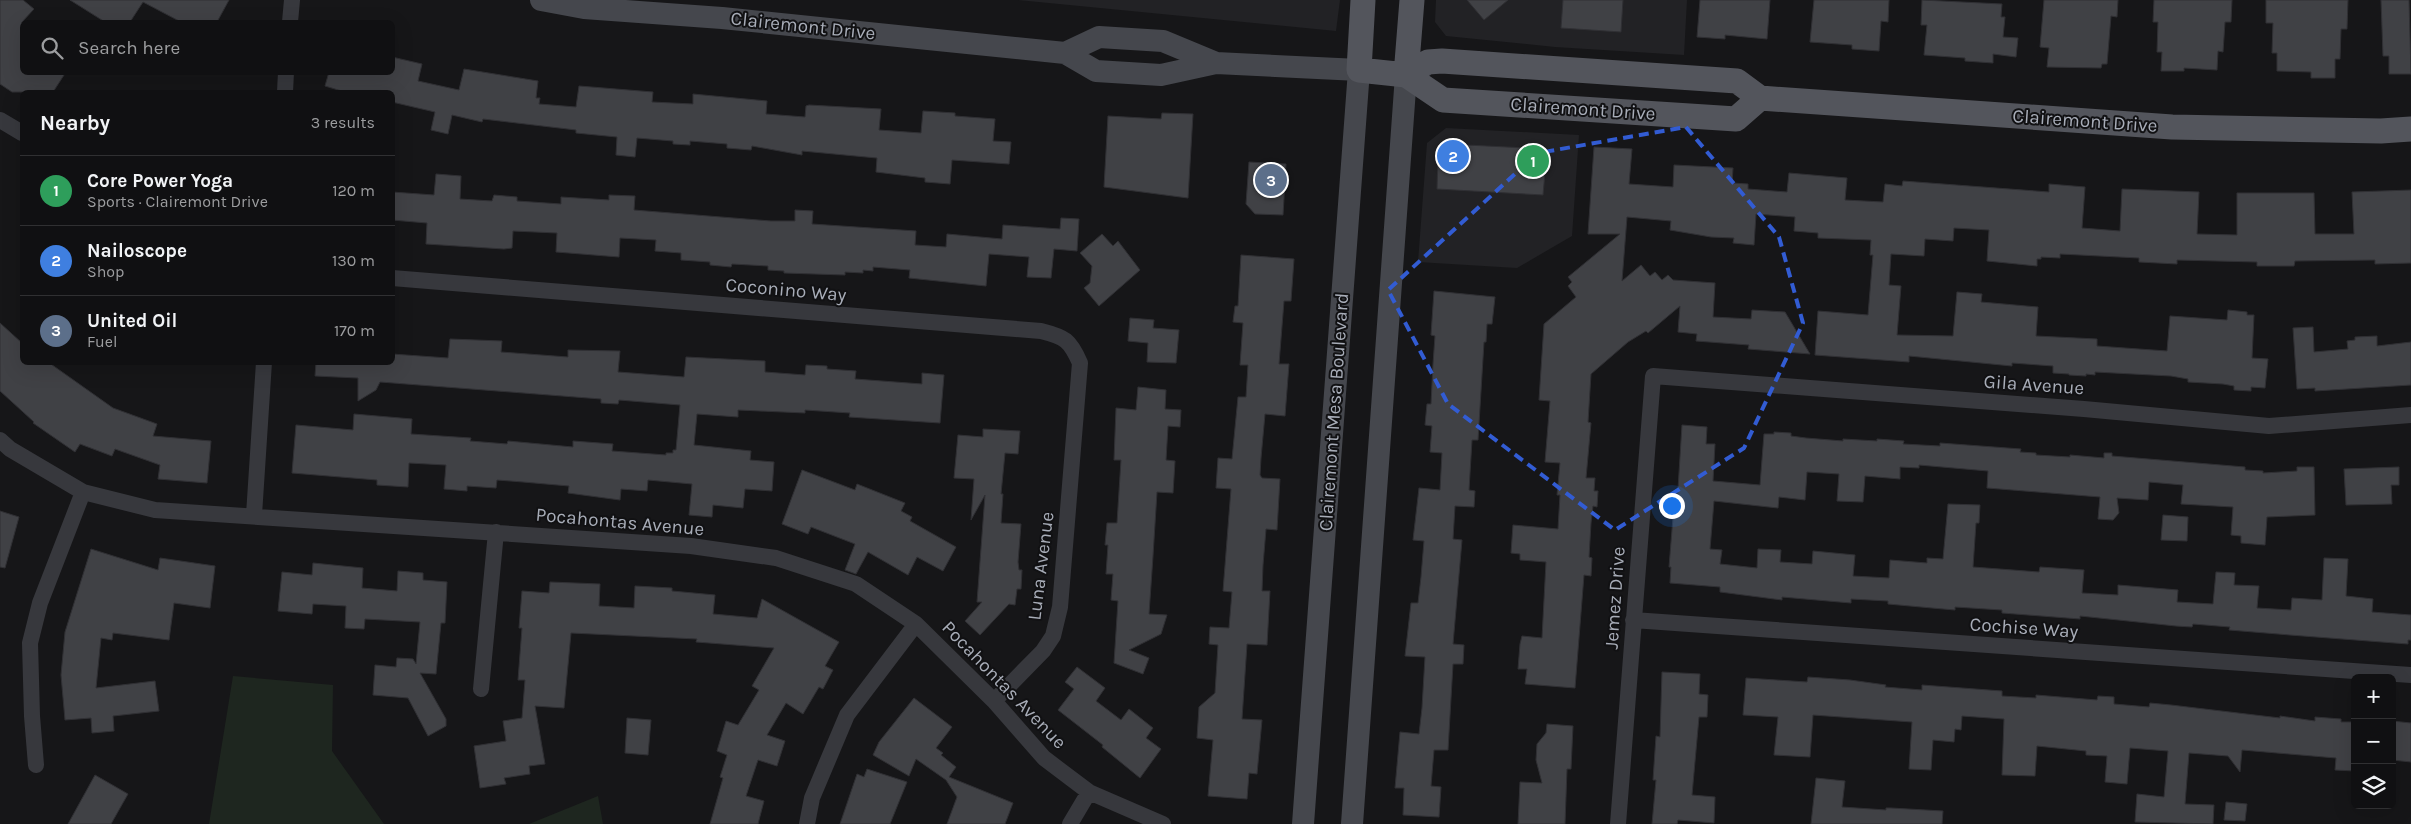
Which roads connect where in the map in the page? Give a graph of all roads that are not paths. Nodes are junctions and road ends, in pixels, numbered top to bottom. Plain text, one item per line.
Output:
1 (292, 0) edge
2 (541, 0) edge
3 (1363, 0) edge
4 (1412, 0) edge
5 (290, 20) edge
6 (1065, 53) junction
7 (1216, 63) junction
8 (1358, 70) junction
9 (286, 75) edge
10 (1406, 75) junction
11 (285, 90) edge
12 (1760, 98) junction
13 (0, 120) edge
14 (2411, 129) edge
15 (20, 132) edge
16 (395, 278) edge
17 (264, 365) edge
18 (1653, 376) joint
19 (2411, 415) edge
20 (0, 440) edge
21 (1073, 443) joint
22 (83, 492) junction
23 (254, 515) junction
24 (496, 532) junction
25 (1633, 620) junction
26 (916, 624) junction
27 (2411, 675) edge
28 (481, 689) dead end
29 (994, 701) junction
30 (36, 764) dead end
31 (1089, 792) junction
32 (807, 824) edge
33 (1070, 824) edge
34 (1163, 824) edge
35 (1304, 824) edge
36 (1352, 824) edge
37 (1618, 824) edge

1 - 5 street
2 - 6 main road, Clairemont Drive
3 - 8 main road, Clairemont Mesa Boulevard
4 - 10 main road
6 - 7 main road, Clairemont Drive
6 - 7 main road, Clairemont Drive
7 - 8 main road, Clairemont Drive
8 - 10 main road, Clairemont Drive
8 - 35 main road, Clairemont Mesa Boulevard
9 - 11 street
10 - 12 main road, Clairemont Drive
10 - 12 main road, Clairemont Drive
10 - 36 main road
12 - 14 main road, Clairemont Drive
13 - 15 street
16 - 21 street, Coconino Way
17 - 23 street
18 - 19 street, Gila Avenue
18 - 25 street, Jemez Drive
20 - 22 street, Pocahontas Avenue
21 - 29 street, Luna Avenue
22 - 23 street, Pocahontas Avenue
22 - 30 street
23 - 24 street, Pocahontas Avenue
24 - 26 street, Pocahontas Avenue
24 - 28 street
25 - 27 street, Cochise Way
25 - 37 street, Jemez Drive
26 - 29 street, Pocahontas Avenue
26 - 32 street
29 - 31 street, Pocahontas Avenue
31 - 33 street
31 - 34 street, Pocahontas Avenue

